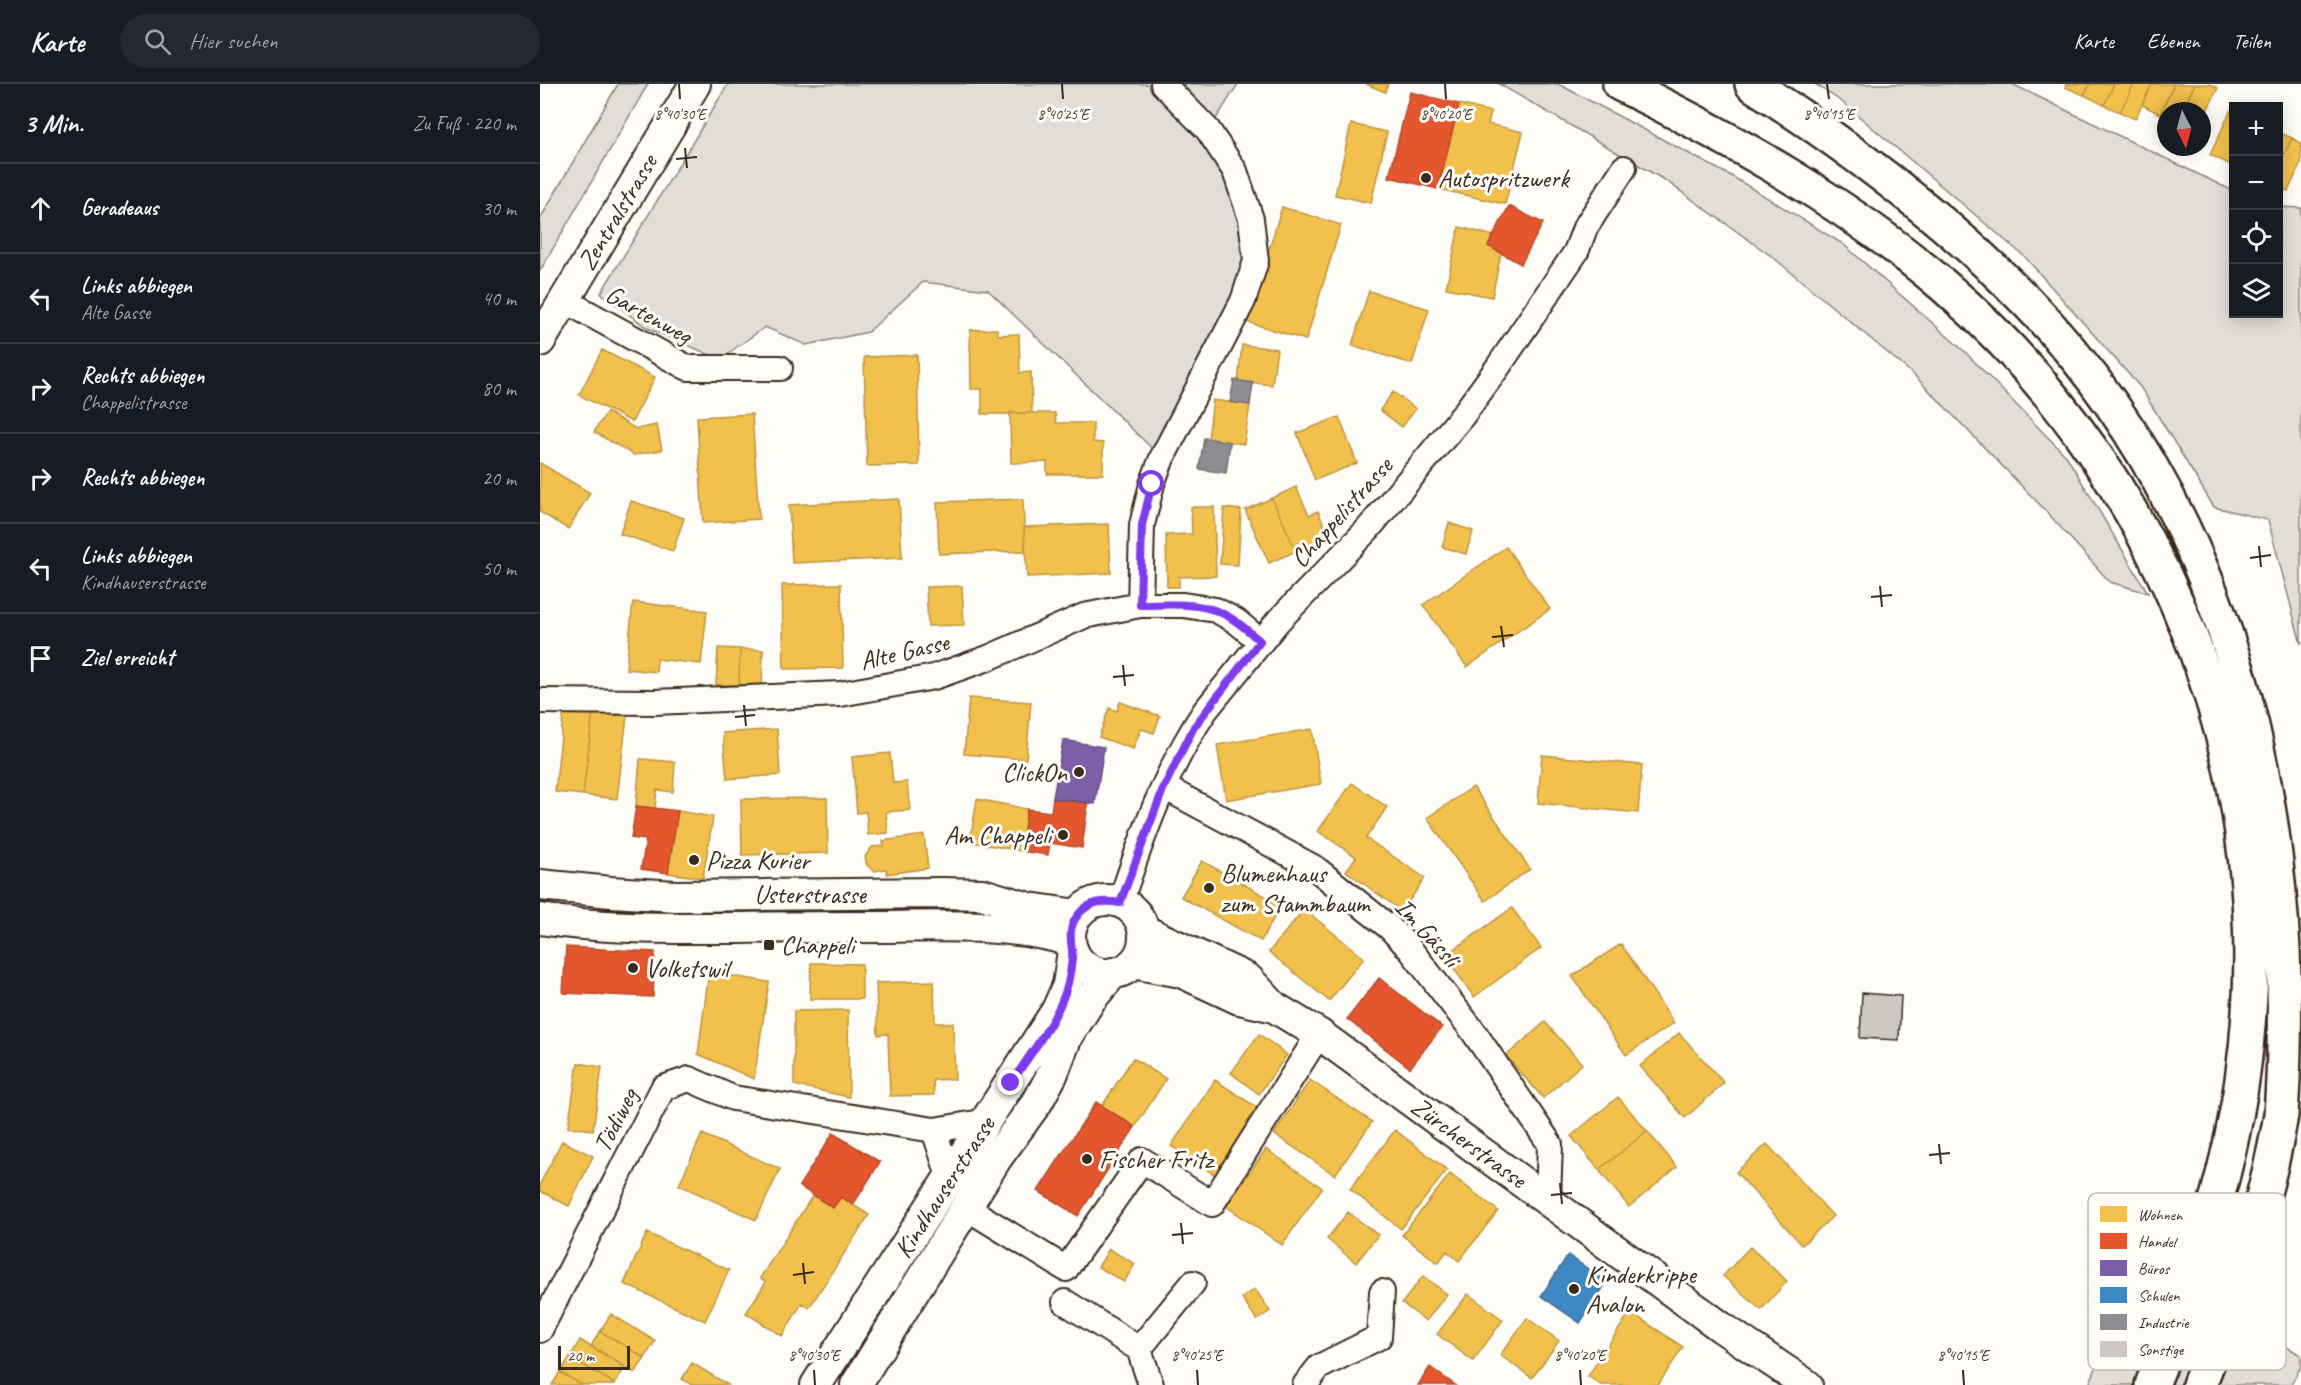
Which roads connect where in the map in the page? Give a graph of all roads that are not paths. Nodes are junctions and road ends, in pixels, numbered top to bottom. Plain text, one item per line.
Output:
1 (695, 84) edge
2 (1163, 84) edge
3 (1620, 84) edge
4 (1752, 84) edge
5 (1624, 168) dead end
6 (564, 300) junction
7 (540, 341) edge
8 (780, 368) dead end
9 (1140, 605) junction
10 (1260, 641) junction
11 (540, 701) edge
12 (1164, 787) junction
13 (540, 885) edge
14 (1120, 903) junction
15 (540, 919) edge
16 (1143, 930) junction
17 (1073, 936) junction
18 (1123, 968) junction
19 (1274, 1007) junction
20 (1319, 1034) junction
21 (988, 1121) junction
22 (934, 1130) junction
23 (950, 1179) junction
24 (2218, 1193) edge
25 (2264, 1193) edge
26 (1548, 1199) junction
27 (967, 1208) junction
28 (1192, 1283) dead end
29 (1382, 1292) dead end
30 (1065, 1302) dead end
31 (540, 1330) edge
32 (1139, 1349) junction
33 (2158, 1370) edge
34 (2205, 1370) edge
35 (816, 1385) edge
36 (856, 1385) edge
37 (1150, 1385) edge
38 (1305, 1385) edge
39 (1807, 1385) edge
40 (2152, 1385) edge
41 (2199, 1385) edge

1 - 6 main road, Zentralstrasse
2 - 9 street
3 - 24 highway
4 - 25 highway
5 - 10 street, Chappelistrasse
6 - 7 main road, Zentralstrasse
6 - 8 street, Gartenweg
9 - 10 street, Alte Gasse
9 - 11 street, Alte Gasse
10 - 12 street, Chappelistrasse
12 - 14 street, Chappelistrasse
12 - 26 street, Im Gässli
13 - 17 main road, Usterstrasse
14 - 16 main road
14 - 17 main road
15 - 17 main road, Usterstrasse
16 - 18 main road
16 - 19 main road, Zürcherstrasse
17 - 18 main road
17 - 21 main road, Kindhauserstrasse
18 - 19 main road, Zürcherstrasse
18 - 27 main road, Kindhauserstrasse
19 - 20 main road, Zürcherstrasse
20 - 26 main road, Zürcherstrasse
20 - 27 street
21 - 22 street, Tödiweg
21 - 23 main road, Kindhauserstrasse
22 - 23 street
22 - 31 street, Tödiweg
23 - 35 main road, Kindhauserstrasse
26 - 39 main road, Zürcherstrasse
27 - 36 main road, Kindhauserstrasse
28 - 32 street
29 - 38 street
30 - 32 street
32 - 37 street
33 - 40 highway
34 - 41 highway

